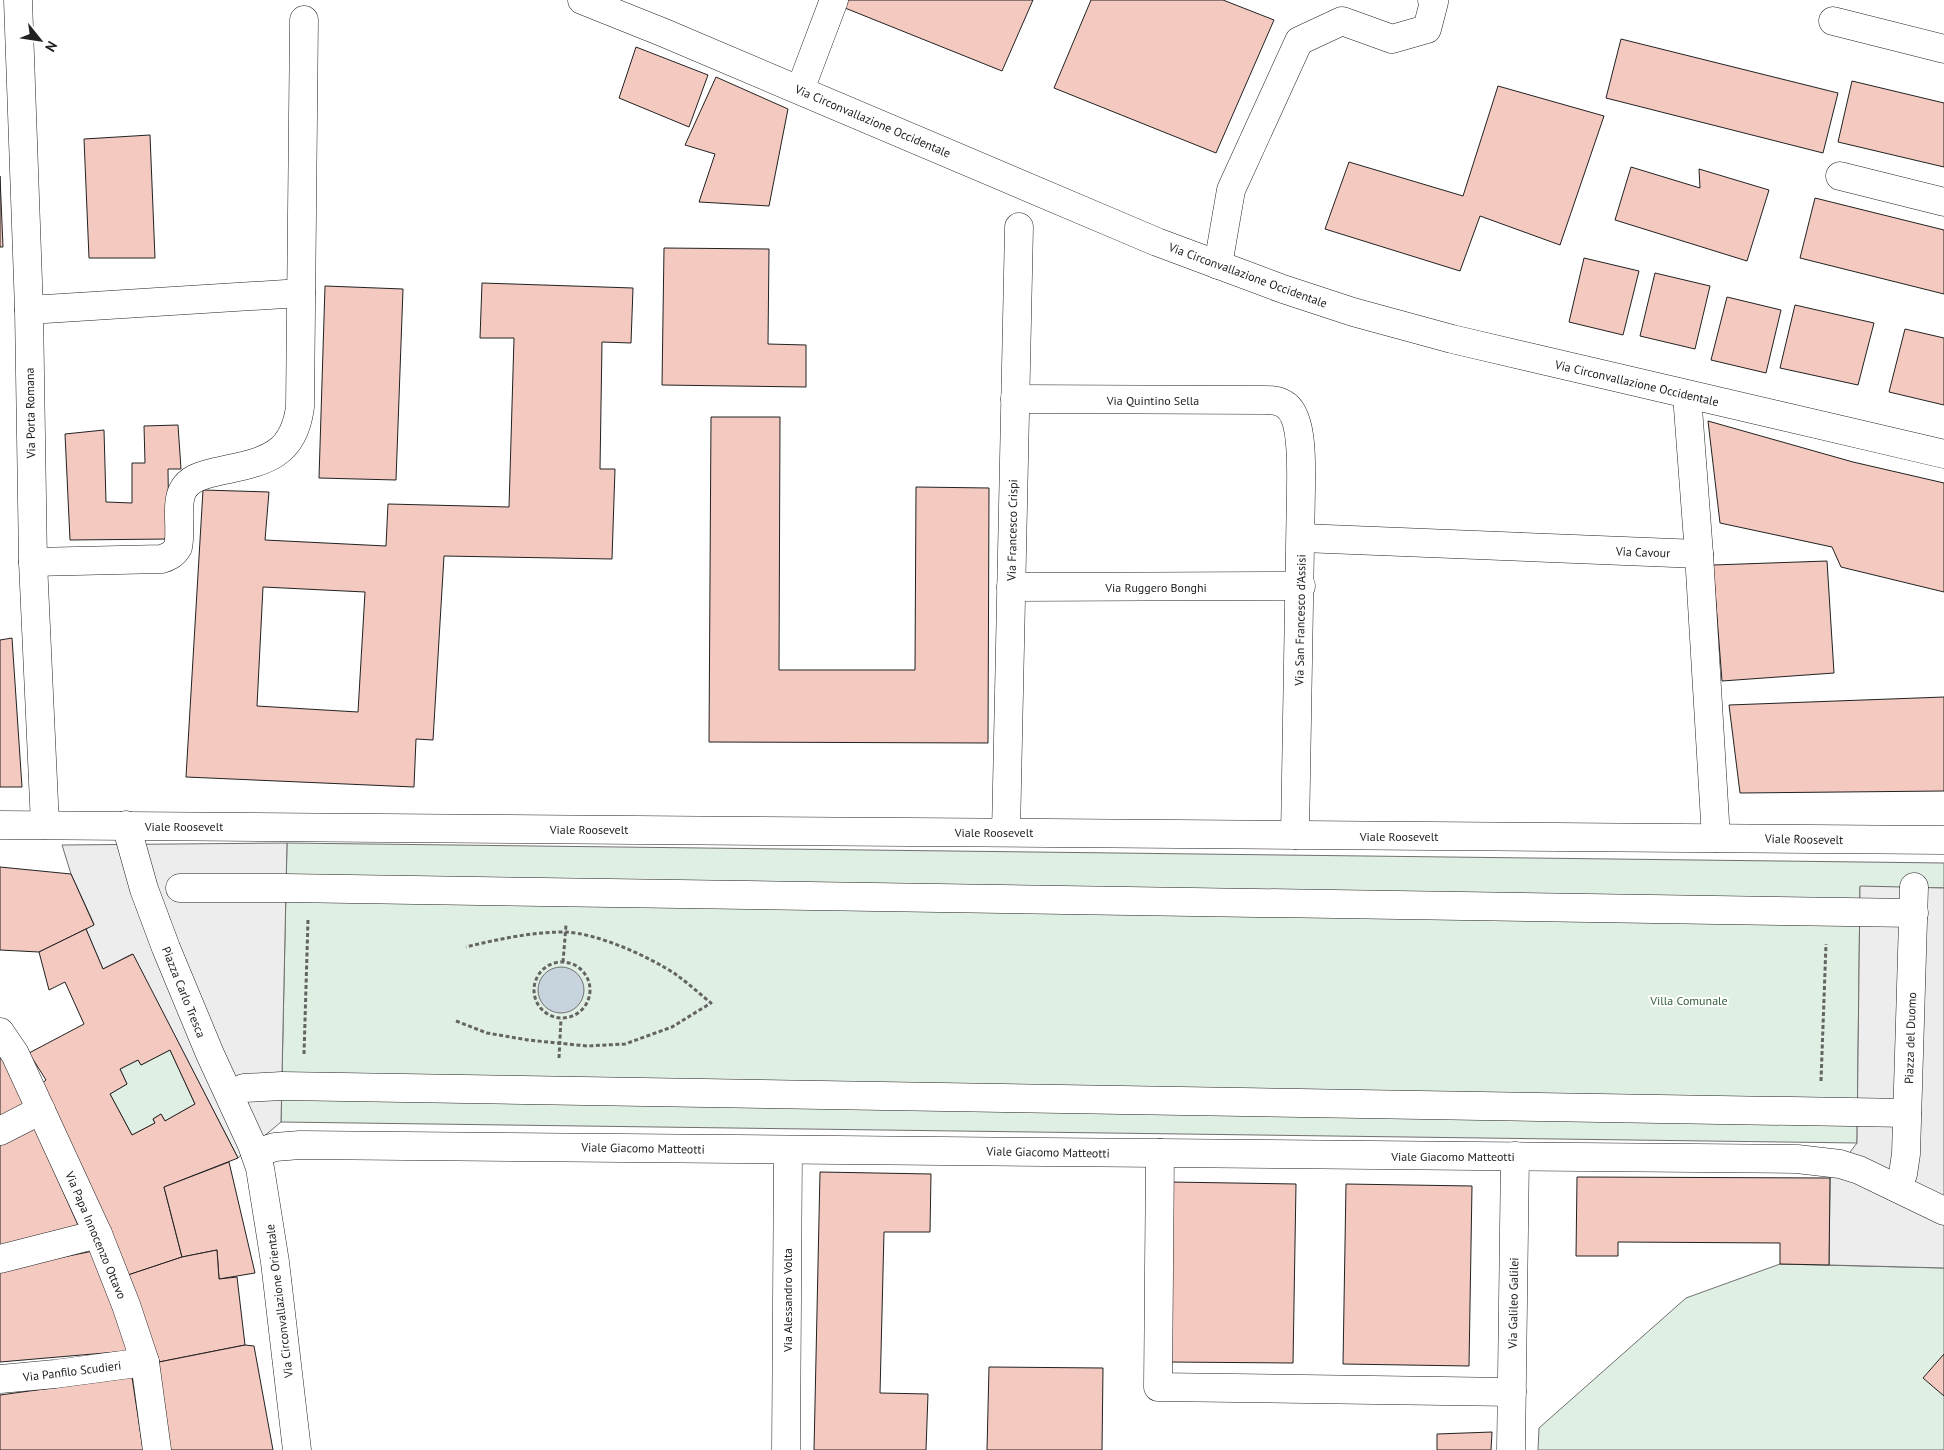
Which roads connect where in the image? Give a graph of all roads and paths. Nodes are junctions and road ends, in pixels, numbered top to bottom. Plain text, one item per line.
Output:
1 (18, 0) edge
2 (582, 0) edge
3 (834, 0) edge
4 (1432, 0) edge
5 (304, 20) dead end
6 (1833, 21) dead end
7 (1944, 49) edge
8 (800, 90) junction
9 (1840, 176) dead end
10 (1944, 202) edge
11 (1019, 227) dead end
12 (1218, 265) junction
13 (301, 293) junction
14 (29, 310) junction
15 (1687, 395) junction
16 (1015, 399) junction
17 (1289, 407) joint
18 (1944, 454) edge
19 (1302, 538) junction
20 (1699, 554) junction
21 (33, 562) junction
22 (1301, 586) junction
23 (1011, 587) junction
24 (45, 825) junction
25 (126, 825) junction
26 (0, 826) edge
27 (1006, 832) junction
28 (1296, 835) junction
29 (1716, 838) junction
30 (1944, 840) edge
31 (180, 888) dead end
32 (309, 889) junction
33 (1827, 911) junction
34 (566, 932) junction
35 (466, 947) dead end
36 (563, 962) junction
37 (561, 1019) junction
38 (456, 1021) dead end
39 (0, 1032) edge
40 (560, 1044) junction
41 (303, 1087) junction
42 (244, 1088) dead end
43 (41, 1110) junction
44 (1820, 1112) junction
45 (1907, 1113) junction
46 (0, 1131) edge
47 (788, 1150) junction
48 (255, 1153) junction
49 (1160, 1153) junction
50 (1515, 1156) junction
51 (1897, 1188) junction
52 (1944, 1211) edge
53 (98, 1234) junction
54 (0, 1259) edge
55 (144, 1362) junction
56 (0, 1379) edge
57 (1512, 1392) junction
58 (157, 1450) edge
59 (296, 1450) edge
60 (786, 1450) edge
61 (1511, 1450) edge

1 - 14 street, Via Porta Romana
2 - 8 street, Via Circonvallazione Occidentale
3 - 8 street
4 - 12 street
5 - 13 street
6 - 7 street
8 - 12 street, Via Circonvallazione Occidentale
9 - 10 street
11 - 16 street, Via Francesco Crispi
12 - 15 street, Via Circonvallazione Occidentale
13 - 14 street
13 - 21 street
14 - 21 street, Via Porta Romana
15 - 18 street, Via Circonvallazione Occidentale
15 - 20 street
16 - 17 street, Via Quintino Sella
16 - 23 street, Via Francesco Crispi
17 - 19 street, Via San Francesco d'Assisi
19 - 20 street, Via Cavour
19 - 22 street, Via San Francesco d'Assisi
20 - 29 street
21 - 24 street, Via Porta Romana
22 - 23 street, Via Ruggero Bonghi
22 - 28 street, Via San Francesco d'Assisi
23 - 27 street, Via Francesco Crispi
24 - 25 street, Viale Roosevelt
24 - 26 street, Viale Roosevelt
25 - 27 street, Viale Roosevelt
25 - 48 street, Piazza Carlo Tresca
27 - 28 street, Viale Roosevelt
28 - 29 street, Viale Roosevelt
29 - 30 street, Viale Roosevelt
31 - 32 street
32 - 33 street
32 - 41 path
33 - 44 path
33 - 45 street, Piazza del Duomo
34 - 35 path
34 - 36 path
34 - 40 path
36 - 37 path
36 - 37 path
37 - 40 path
38 - 40 path
39 - 43 street, Via Papa Innocenzo Ottavo
41 - 42 street
41 - 44 street
43 - 46 street
43 - 53 street, Via Papa Innocenzo Ottavo
44 - 45 street
45 - 51 street, Piazza del Duomo
47 - 48 street, Viale Giacomo Matteotti
47 - 49 street, Viale Giacomo Matteotti
47 - 60 street, Via Alessandro Volta
48 - 59 street, Via Circonvallazione Orientale
49 - 50 street, Viale Giacomo Matteotti
49 - 57 street
50 - 51 street, Viale Giacomo Matteotti
50 - 57 street, Via Galileo Galilei
51 - 52 street
53 - 54 street
53 - 55 street, Via Papa Innocenzo Ottavo
55 - 56 street, Via Panfilo Scudieri
55 - 58 street, Via Papa Innocenzo Ottavo
57 - 61 street, Via Galileo Galilei

